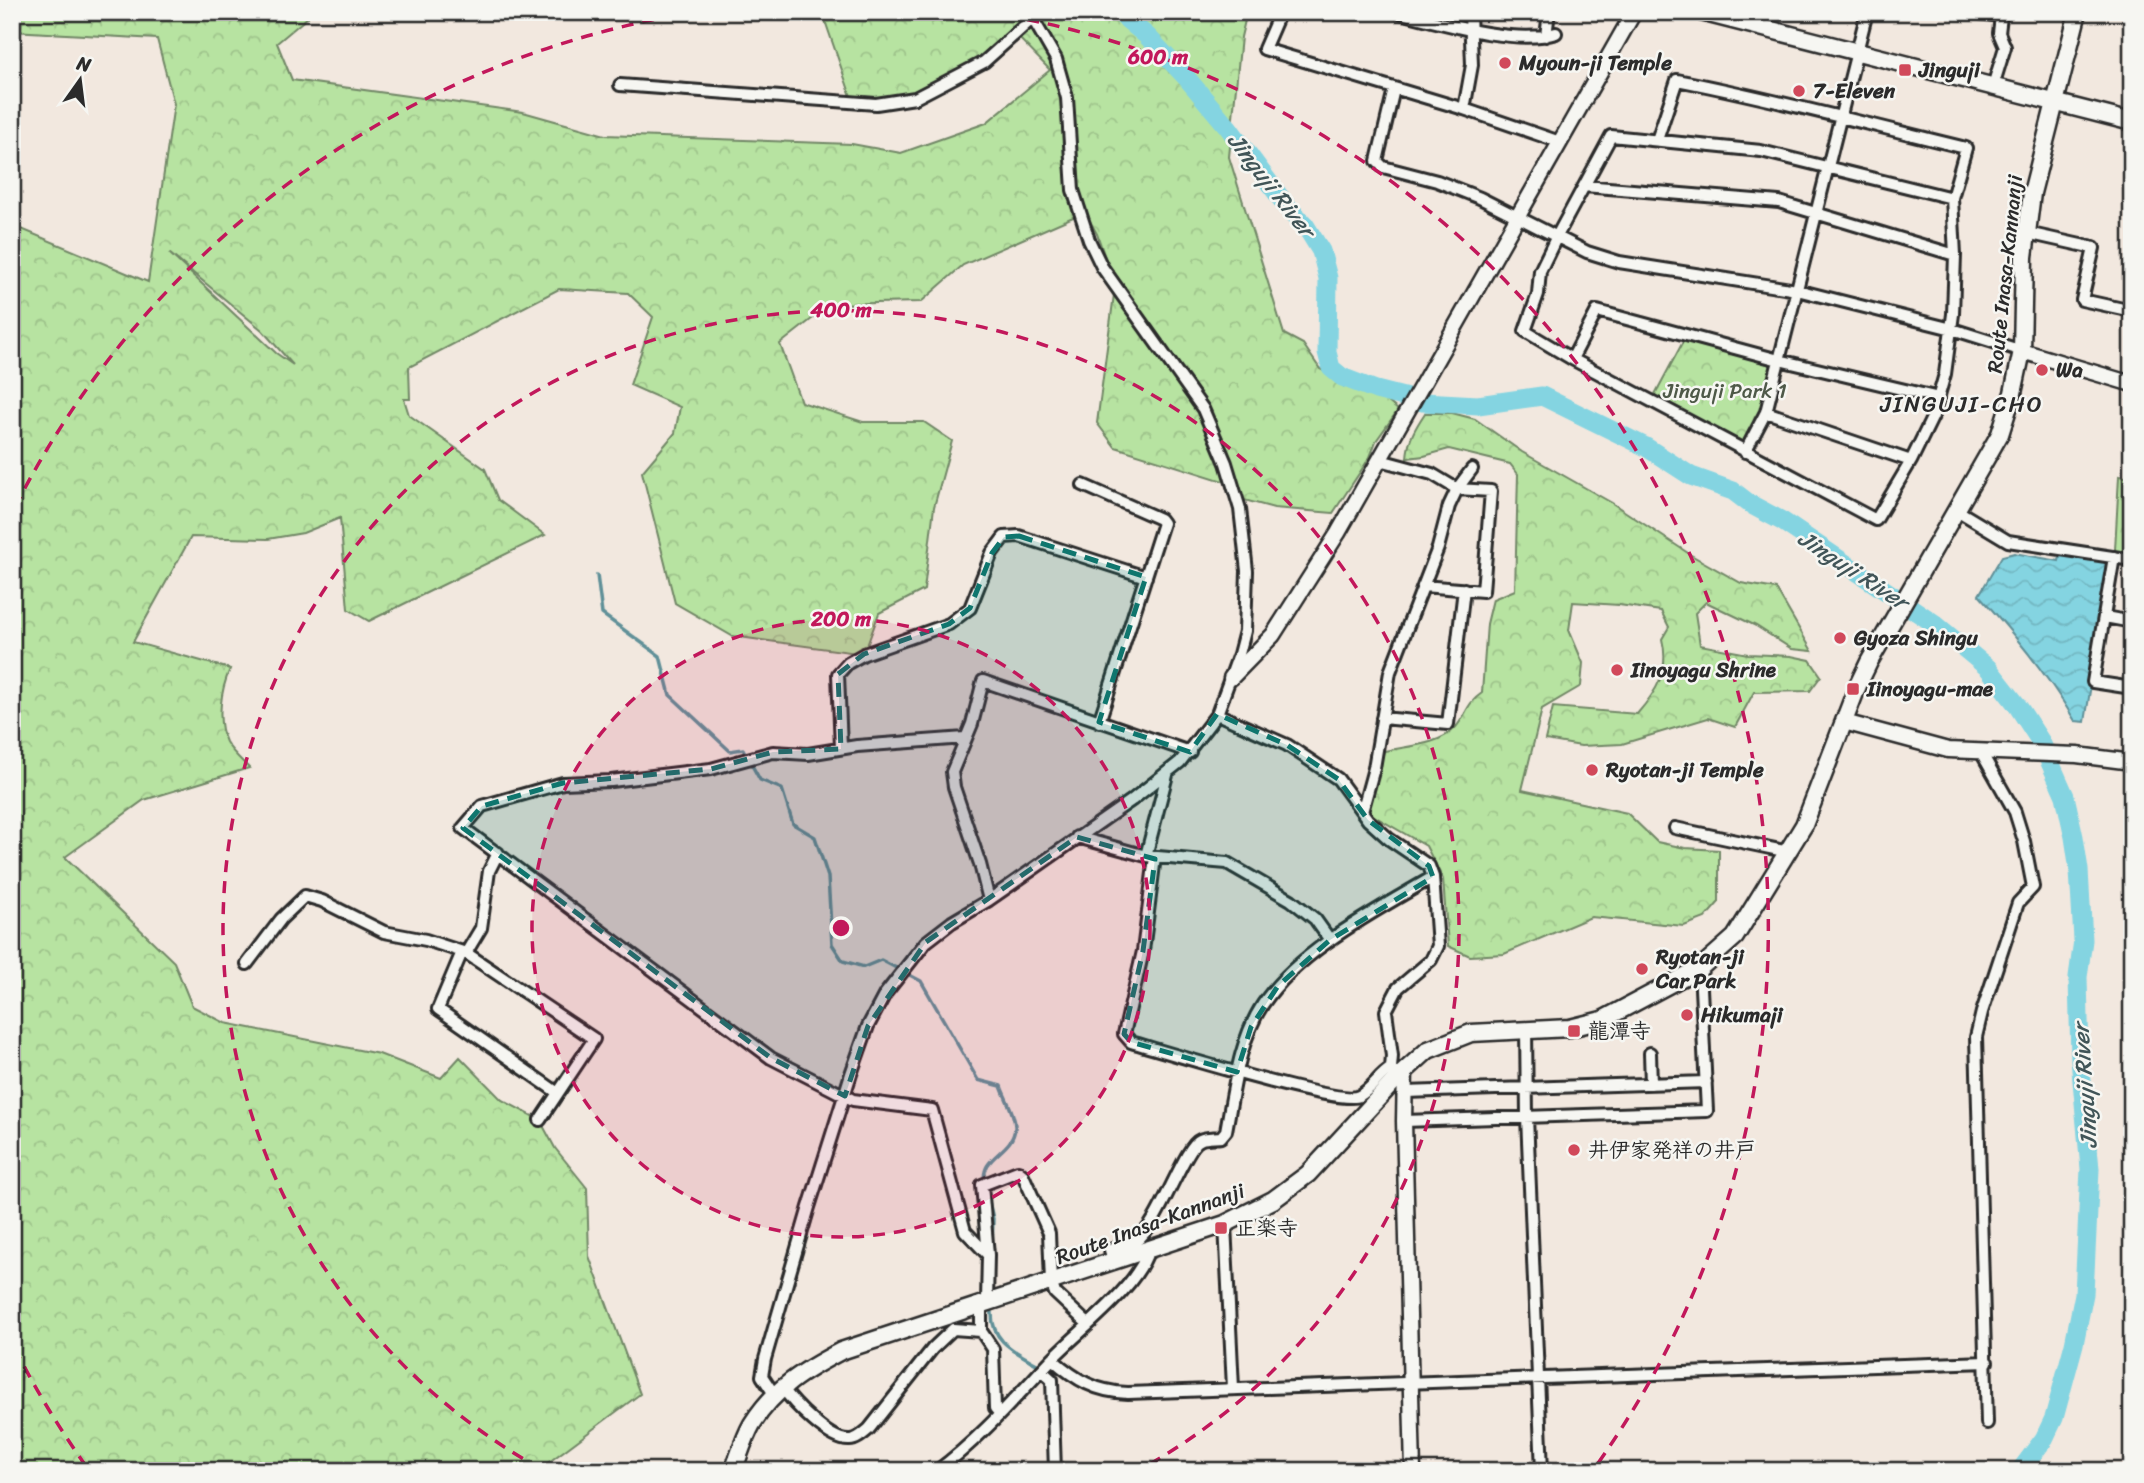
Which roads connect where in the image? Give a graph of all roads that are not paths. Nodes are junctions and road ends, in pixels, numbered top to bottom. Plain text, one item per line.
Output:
1 (1280, 12) edge
2 (1396, 12) edge
3 (1469, 12) edge
4 (1549, 12) edge
5 (1634, 12) edge
6 (1701, 12) edge
7 (1867, 12) edge
8 (1972, 12) edge
9 (2078, 12) edge
10 (2001, 14) edge
11 (1031, 15) edge
12 (1471, 30) junction
13 (1858, 52) junction
14 (620, 85) dead end
15 (1993, 86) junction
16 (1394, 89) junction
17 (2054, 102) junction
18 (1464, 109) junction
19 (1840, 118) junction
20 (2132, 122) edge
21 (1657, 140) junction
22 (1559, 142) junction
23 (1828, 168) junction
24 (1584, 186) junction
25 (1952, 198) junction
26 (1816, 213) junction
27 (1516, 217) junction
28 (2027, 233) junction
29 (1557, 236) junction
30 (1955, 255) junction
31 (1797, 290) junction
32 (2132, 311) edge
33 (1952, 329) junction
34 (2022, 351) junction
35 (1572, 359) junction
36 (1779, 360) junction
37 (2132, 384) edge
38 (1939, 398) junction
39 (1766, 412) junction
40 (1745, 452) junction
41 (1380, 460) junction
42 (1911, 461) junction
43 (1472, 469) dead end
44 (1083, 485) dead end
45 (1457, 489) junction
46 (1955, 509) junction
47 (2114, 557) junction
48 (2132, 560) edge
49 (1146, 577) junction
50 (1423, 586) junction
51 (1464, 589) junction
52 (2105, 618) junction
53 (2132, 622) edge
54 (1231, 678) junction
55 (2132, 688) edge
56 (1217, 714) junction
57 (1382, 719) junction
58 (1100, 722) junction
59 (1844, 722) junction
60 (965, 738) junction
61 (841, 748) junction
62 (1190, 752) junction
63 (1986, 752) junction
64 (2132, 762) edge
65 (1167, 775) junction
66 (1362, 812) junction
67 (1675, 828) dead end
68 (1077, 837) junction
69 (1789, 852) junction
70 (498, 853) junction
71 (1150, 857) junction
72 (1433, 877) junction
73 (989, 900) junction
74 (1330, 940) junction
75 (464, 953) junction
76 (247, 964) dead end
77 (1700, 968) junction
78 (1526, 1028) junction
79 (1650, 1053) dead end
80 (1237, 1072) junction
81 (1400, 1077) junction
82 (1706, 1082) junction
83 (1651, 1084) junction
84 (1527, 1087) junction
85 (558, 1093) junction
86 (845, 1096) junction
87 (1527, 1117) junction
88 (540, 1119) dead end
89 (1405, 1121) junction
90 (1225, 1224) junction
91 (1149, 1249) junction
92 (988, 1255) junction
93 (1113, 1261) junction
94 (1051, 1282) junction
95 (984, 1303) junction
96 (1088, 1324) junction
97 (981, 1331) junction
98 (1052, 1359) junction
99 (1987, 1362) junction
100 (1042, 1371) junction
101 (1538, 1377) junction
102 (1411, 1381) junction
103 (1233, 1388) junction
104 (778, 1391) junction
105 (1000, 1414) junction
106 (1987, 1423) dead end
107 (733, 1471) edge
108 (937, 1471) edge
109 (1055, 1471) edge
110 (1413, 1471) edge
111 (1542, 1471) edge

1 - 16 street
2 - 12 street
3 - 12 street
4 - 12 street
5 - 22 street
6 - 13 main road
7 - 13 street
8 - 10 street
9 - 17 main road, Route Inasa-Kannanji
10 - 15 street
11 - 14 street
11 - 54 street
12 - 18 street
13 - 15 main road
13 - 19 street
15 - 17 main road
16 - 18 street
16 - 27 street
17 - 20 main road
17 - 28 main road, Route Inasa-Kannanji
18 - 22 street
19 - 21 street
19 - 23 street
19 - 25 street
21 - 23 street
21 - 24 street
22 - 27 street
23 - 25 street
23 - 26 street
24 - 26 street
24 - 29 street
25 - 30 street
26 - 30 street
26 - 31 street
27 - 29 street
27 - 41 street
28 - 32 street
28 - 34 main road, Route Inasa-Kannanji
29 - 31 street
29 - 35 street
30 - 33 street
31 - 33 street
31 - 36 street
33 - 34 street
33 - 38 street
34 - 37 street
34 - 46 main road, Route Inasa-Kannanji
35 - 36 street
35 - 40 street
36 - 38 street
36 - 39 street
38 - 42 street
39 - 40 street
39 - 42 street
40 - 42 street
41 - 45 street
41 - 54 street
43 - 45 street
44 - 49 street
45 - 50 street
45 - 51 street
46 - 47 street
46 - 59 main road, Route Inasa-Kannanji
47 - 48 street
47 - 52 street
49 - 58 street
49 - 61 street
50 - 51 street
50 - 57 street
51 - 57 street
52 - 53 street
52 - 55 street
54 - 56 street
56 - 62 street
56 - 66 street
57 - 66 street
58 - 60 street
58 - 62 street
59 - 63 street
59 - 69 main road, Route Inasa-Kannanji
60 - 61 street
60 - 73 street
61 - 70 street
62 - 65 street
63 - 64 street
63 - 99 street
65 - 68 street
65 - 71 street
66 - 72 street
67 - 69 street
68 - 71 street
68 - 73 street
69 - 77 main road, Route Inasa-Kannanji
70 - 75 street
70 - 86 street
71 - 74 street
71 - 80 street
72 - 74 street
72 - 81 street
73 - 86 street
74 - 80 street
75 - 76 street
75 - 85 street
75 - 85 street
77 - 78 main road, Route Inasa-Kannanji
77 - 82 street
78 - 81 main road, Route Inasa-Kannanji
78 - 84 street
79 - 83 street
80 - 81 street
80 - 93 street
81 - 84 street
81 - 89 street
81 - 90 main road, Route Inasa-Kannanji
82 - 83 street
82 - 87 street
83 - 84 street
84 - 87 street
85 - 88 street
86 - 92 street
86 - 104 street
87 - 89 street
87 - 101 street
89 - 102 street
90 - 91 main road, Route Inasa-Kannanji
90 - 103 street
91 - 93 main road, Route Inasa-Kannanji
91 - 96 street
92 - 94 street
92 - 95 street
93 - 94 main road, Route Inasa-Kannanji
94 - 95 main road, Route Inasa-Kannanji
94 - 96 street
95 - 97 street
95 - 104 main road, Route Inasa-Kannanji
96 - 98 street
97 - 104 street
97 - 105 street
98 - 100 street
98 - 103 street
99 - 101 street
99 - 106 street
100 - 105 street
100 - 109 street
101 - 102 street
101 - 111 street
102 - 103 street
102 - 110 street
104 - 107 main road, Route Inasa-Kannanji
105 - 108 street

